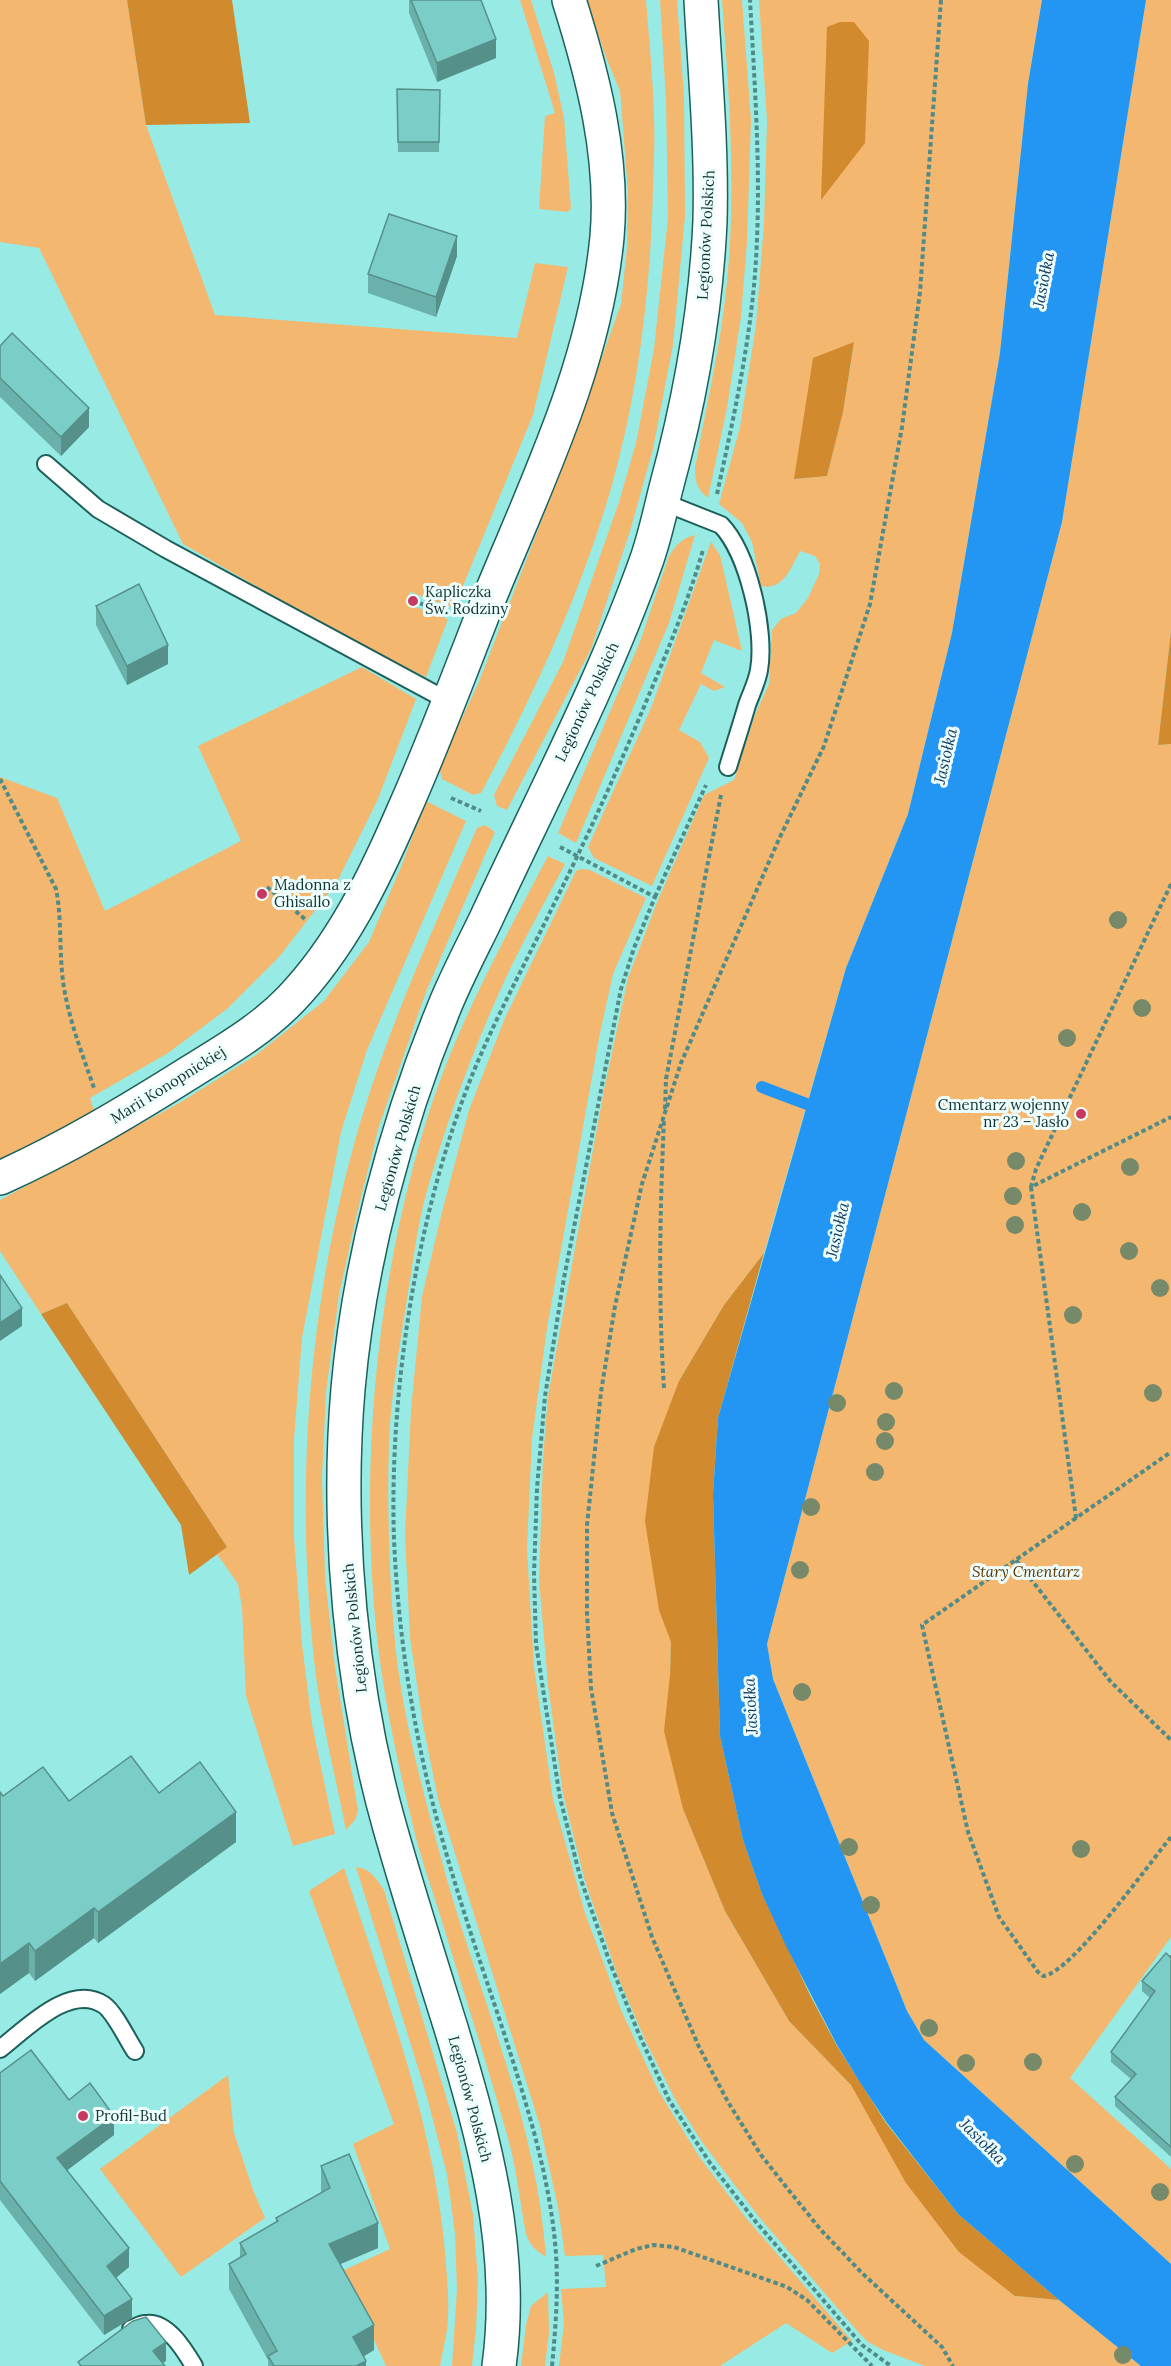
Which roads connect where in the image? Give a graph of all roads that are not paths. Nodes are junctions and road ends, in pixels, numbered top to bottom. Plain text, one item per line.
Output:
1 (569, 0) edge
2 (701, 0) edge
3 (46, 464) dead end
4 (663, 502) junction
5 (450, 702) junction
6 (728, 767) road end
7 (0, 1179) edge
8 (0, 2049) edge
9 (135, 2051) dead end
10 (122, 2336) edge
11 (194, 2366) edge
12 (499, 2366) edge

1 - 5 main road, Marii Konopnickiej
2 - 4 main road, Legionów Polskich
3 - 5 lane
4 - 6 lane
4 - 12 main road, Legionów Polskich
5 - 7 main road, Marii Konopnickiej
8 - 9 lane
10 - 11 lane

